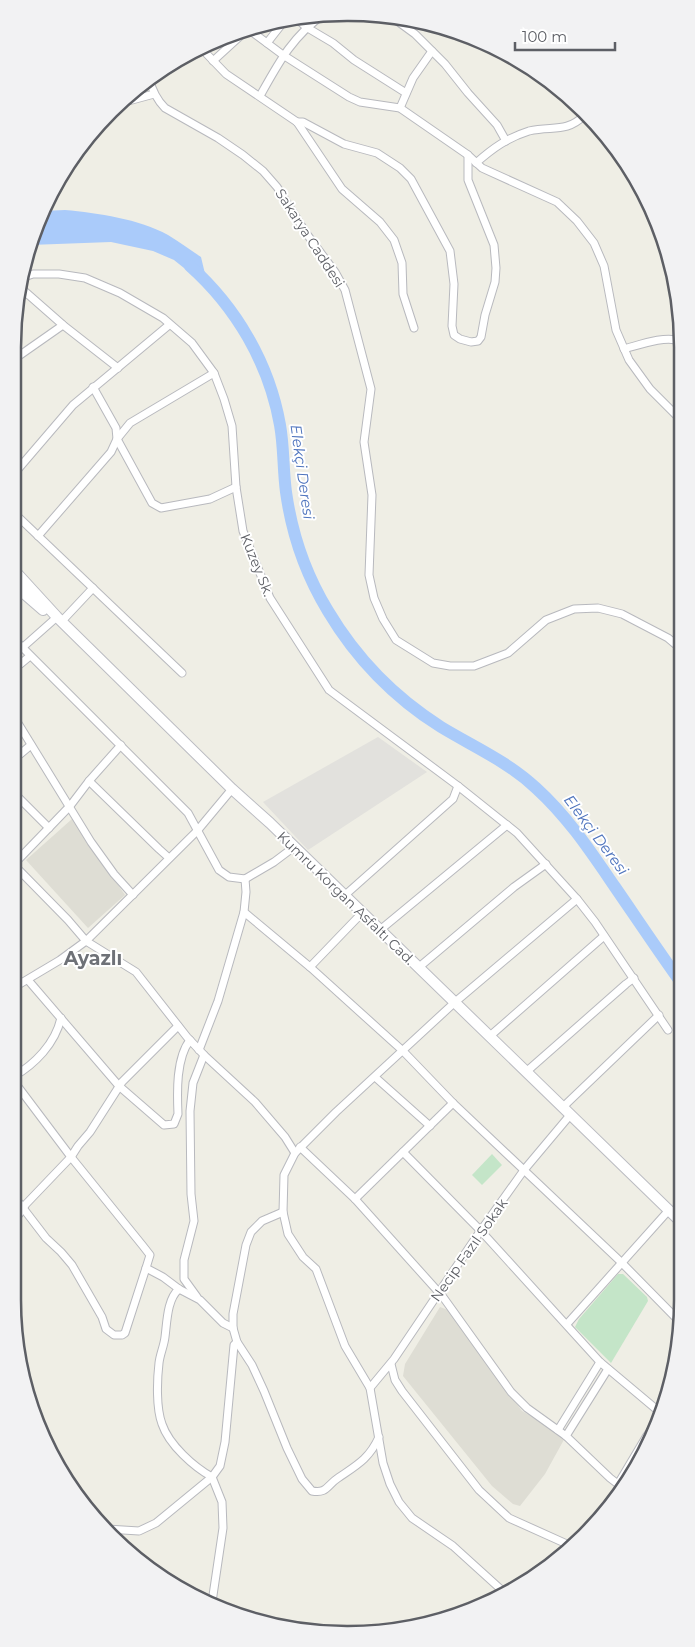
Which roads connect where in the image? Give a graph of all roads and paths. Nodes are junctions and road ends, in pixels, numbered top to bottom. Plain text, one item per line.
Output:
1 (311, 23) edge
2 (303, 24) edge
3 (306, 27) junction
4 (406, 27) edge
5 (278, 29) edge
6 (256, 35) edge
7 (233, 42) edge
8 (267, 43) junction
9 (432, 51) junction
10 (206, 54) edge
11 (283, 55) junction
12 (213, 61) junction
13 (152, 87) edge
14 (406, 93) junction
15 (154, 94) junction
16 (260, 96) junction
17 (136, 99) edge
18 (400, 108) junction
19 (580, 120) edge
20 (297, 122) junction
21 (506, 141) junction
22 (468, 155) junction
23 (476, 163) junction
24 (30, 275) edge
25 (26, 293) edge
26 (63, 325) junction
27 (169, 325) junction
28 (414, 328) dead end
29 (674, 339) edge
30 (624, 349) junction
31 (21, 354) edge
32 (118, 368) junction
33 (214, 373) junction
34 (93, 387) junction
35 (674, 413) edge
36 (117, 439) junction
37 (21, 465) edge
38 (236, 487) junction
39 (21, 520) edge
40 (38, 536) junction
41 (21, 579) edge
42 (93, 588) junction
43 (21, 591) edge
44 (59, 619) junction
45 (674, 644) edge
46 (22, 648) joint
47 (30, 656) junction
48 (21, 663) edge
49 (182, 673) dead end
50 (21, 730) edge
51 (30, 745) junction
52 (121, 745) junction
53 (21, 752) edge
54 (89, 781) junction
55 (458, 786) junction
56 (232, 789) junction
57 (21, 801) edge
58 (70, 806) junction
59 (508, 825) junction
60 (49, 828) junction
61 (197, 831) junction
62 (294, 847) junction
63 (21, 856) edge
64 (169, 858) junction
65 (546, 864) junction
66 (21, 872) edge
67 (245, 879) junction
68 (133, 895) junction
69 (344, 896) junction
70 (577, 899) junction
71 (244, 912) junction
72 (362, 913) junction
73 (380, 930) junction
74 (604, 936) junction
75 (86, 941) junction
76 (310, 967) junction
77 (418, 968) junction
78 (634, 978) junction
79 (28, 980) junction
80 (21, 984) edge
81 (454, 1003) junction
82 (659, 1015) junction
83 (61, 1018) junction
84 (178, 1026) junction
85 (668, 1030) dead end
86 (490, 1036) junction
87 (190, 1040) junction
88 (403, 1051) junction
89 (201, 1052) junction
90 (21, 1071) edge
91 (526, 1072) junction
92 (375, 1076) junction
93 (119, 1086) junction
94 (21, 1090) edge
95 (453, 1102) junction
96 (563, 1107) junction
97 (571, 1114) junction
98 (430, 1126) junction
99 (298, 1150) junction
100 (403, 1152) junction
101 (71, 1157) junction
102 (524, 1170) junction
103 (354, 1199) junction
104 (21, 1207) edge
105 (23, 1210) junction
106 (669, 1210) junction
107 (21, 1212) edge
108 (283, 1212) junction
109 (674, 1215) edge
110 (481, 1231) junction
111 (621, 1262) junction
112 (146, 1268) junction
113 (179, 1289) junction
114 (438, 1293) junction
115 (200, 1300) junction
116 (673, 1315) edge
117 (567, 1324) junction
118 (233, 1328) junction
119 (237, 1342) junction
120 (600, 1362) junction
121 (391, 1364) junction
122 (608, 1369) junction
123 (370, 1388) junction
124 (655, 1408) edge
125 (558, 1430) junction
126 (566, 1436) junction
127 (379, 1437) junction
128 (212, 1477) junction
129 (617, 1483) edge
130 (117, 1530) edge
131 (565, 1543) edge
132 (499, 1588) edge
133 (213, 1596) edge

1 - 3 street
2 - 3 street
3 - 11 street
3 - 14 street
4 - 9 street
5 - 8 street
6 - 8 street
7 - 12 street
8 - 11 street
9 - 14 street
9 - 21 street
10 - 12 street
11 - 16 street
11 - 18 street
12 - 16 street
13 - 15 street, Sakarya Caddesi
14 - 18 street
15 - 17 street
15 - 45 street, Sakarya Caddesi
16 - 20 street
18 - 22 street
19 - 21 street
20 - 22 street
20 - 28 street
21 - 23 street
22 - 23 street
23 - 30 street
24 - 27 street, Kuzey Sk.
25 - 26 street
26 - 31 street
26 - 32 street
27 - 32 street
27 - 33 street, Kuzey Sk.
29 - 30 street
30 - 35 street
32 - 34 street
33 - 36 street
33 - 38 street, Kuzey Sk.
34 - 36 street
34 - 37 street
36 - 38 street
36 - 40 street
38 - 55 street, Kuzey Sk.
39 - 40 street
40 - 42 street
41 - 44 main road, Kumru Korgan Asfaltı Cad.
42 - 44 street
42 - 49 street
43 - 44 main road
44 - 46 street
44 - 56 main road, Kumru Korgan Asfaltı Cad.
46 - 47 street
47 - 48 street
47 - 52 street
50 - 51 street
51 - 53 street
51 - 58 street
52 - 54 street
52 - 61 street
54 - 58 street
54 - 64 street
55 - 59 street, Kuzey Sk.
55 - 69 street
56 - 61 street
56 - 62 main road, Kumru Korgan Asfaltı Cad.
57 - 60 street
58 - 60 street
58 - 68 street
59 - 65 street, Kuzey Sk.
59 - 73 street
60 - 63 street
61 - 64 street
61 - 67 street
62 - 67 street
62 - 69 main road, Kumru Korgan Asfaltı Cad.
64 - 68 street
65 - 70 street, Kuzey Sk.
65 - 77 street
66 - 75 street
67 - 71 street
68 - 75 street
69 - 72 main road, Kumru Korgan Asfaltı Cad.
70 - 74 street, Kuzey Sk.
70 - 81 street
71 - 76 street
71 - 89 street
72 - 73 main road, Kumru Korgan Asfaltı Cad.
72 - 76 street
73 - 77 main road, Kumru Korgan Asfaltı Cad.
74 - 78 street, Kuzey Sk.
74 - 86 street
75 - 79 street
75 - 84 street
76 - 88 street
77 - 81 main road, Kumru Korgan Asfaltı Cad.
78 - 82 street, Kuzey Sk.
78 - 91 street
79 - 80 street
79 - 83 street
81 - 86 main road, Kumru Korgan Asfaltı Cad.
81 - 88 street
82 - 85 street, Kuzey Sk.
82 - 96 street
83 - 90 street
83 - 93 street
84 - 87 street
84 - 93 street
86 - 91 main road, Kumru Korgan Asfaltı Cad.
87 - 89 street
87 - 93 street
88 - 92 street
88 - 95 street
89 - 99 street
89 - 115 street
91 - 96 main road, Kumru Korgan Asfaltı Cad.
92 - 98 street
92 - 99 street
93 - 101 street
94 - 101 street
95 - 98 street
95 - 102 street
96 - 97 main road, Kumru Korgan Asfaltı Cad.
97 - 102 street, Necip Fazıl Sokak
97 - 106 main road, Kumru Korgan Asfaltı Cad.
98 - 100 street
99 - 103 street
99 - 108 street
100 - 103 street
100 - 110 street
101 - 105 street
101 - 112 street
102 - 110 street, Necip Fazıl Sokak
102 - 111 street
103 - 114 street
104 - 105 street
105 - 107 street
105 - 112 street
106 - 109 main road, Kumru Korgan Asfaltı Cad.
106 - 111 street
108 - 118 street
108 - 123 street
110 - 114 street, Necip Fazıl Sokak
110 - 117 street
111 - 116 street
111 - 117 street
112 - 113 street
113 - 115 street
113 - 128 street
114 - 121 street, Necip Fazıl Sokak
114 - 125 street
115 - 118 street
117 - 120 street
118 - 119 street
119 - 127 street
119 - 128 street
120 - 122 street
120 - 125 street
121 - 123 street, Necip Fazıl Sokak
121 - 131 street
122 - 124 street
122 - 126 street
123 - 127 street
125 - 126 street
126 - 129 street
127 - 132 street
128 - 130 street
128 - 133 street

